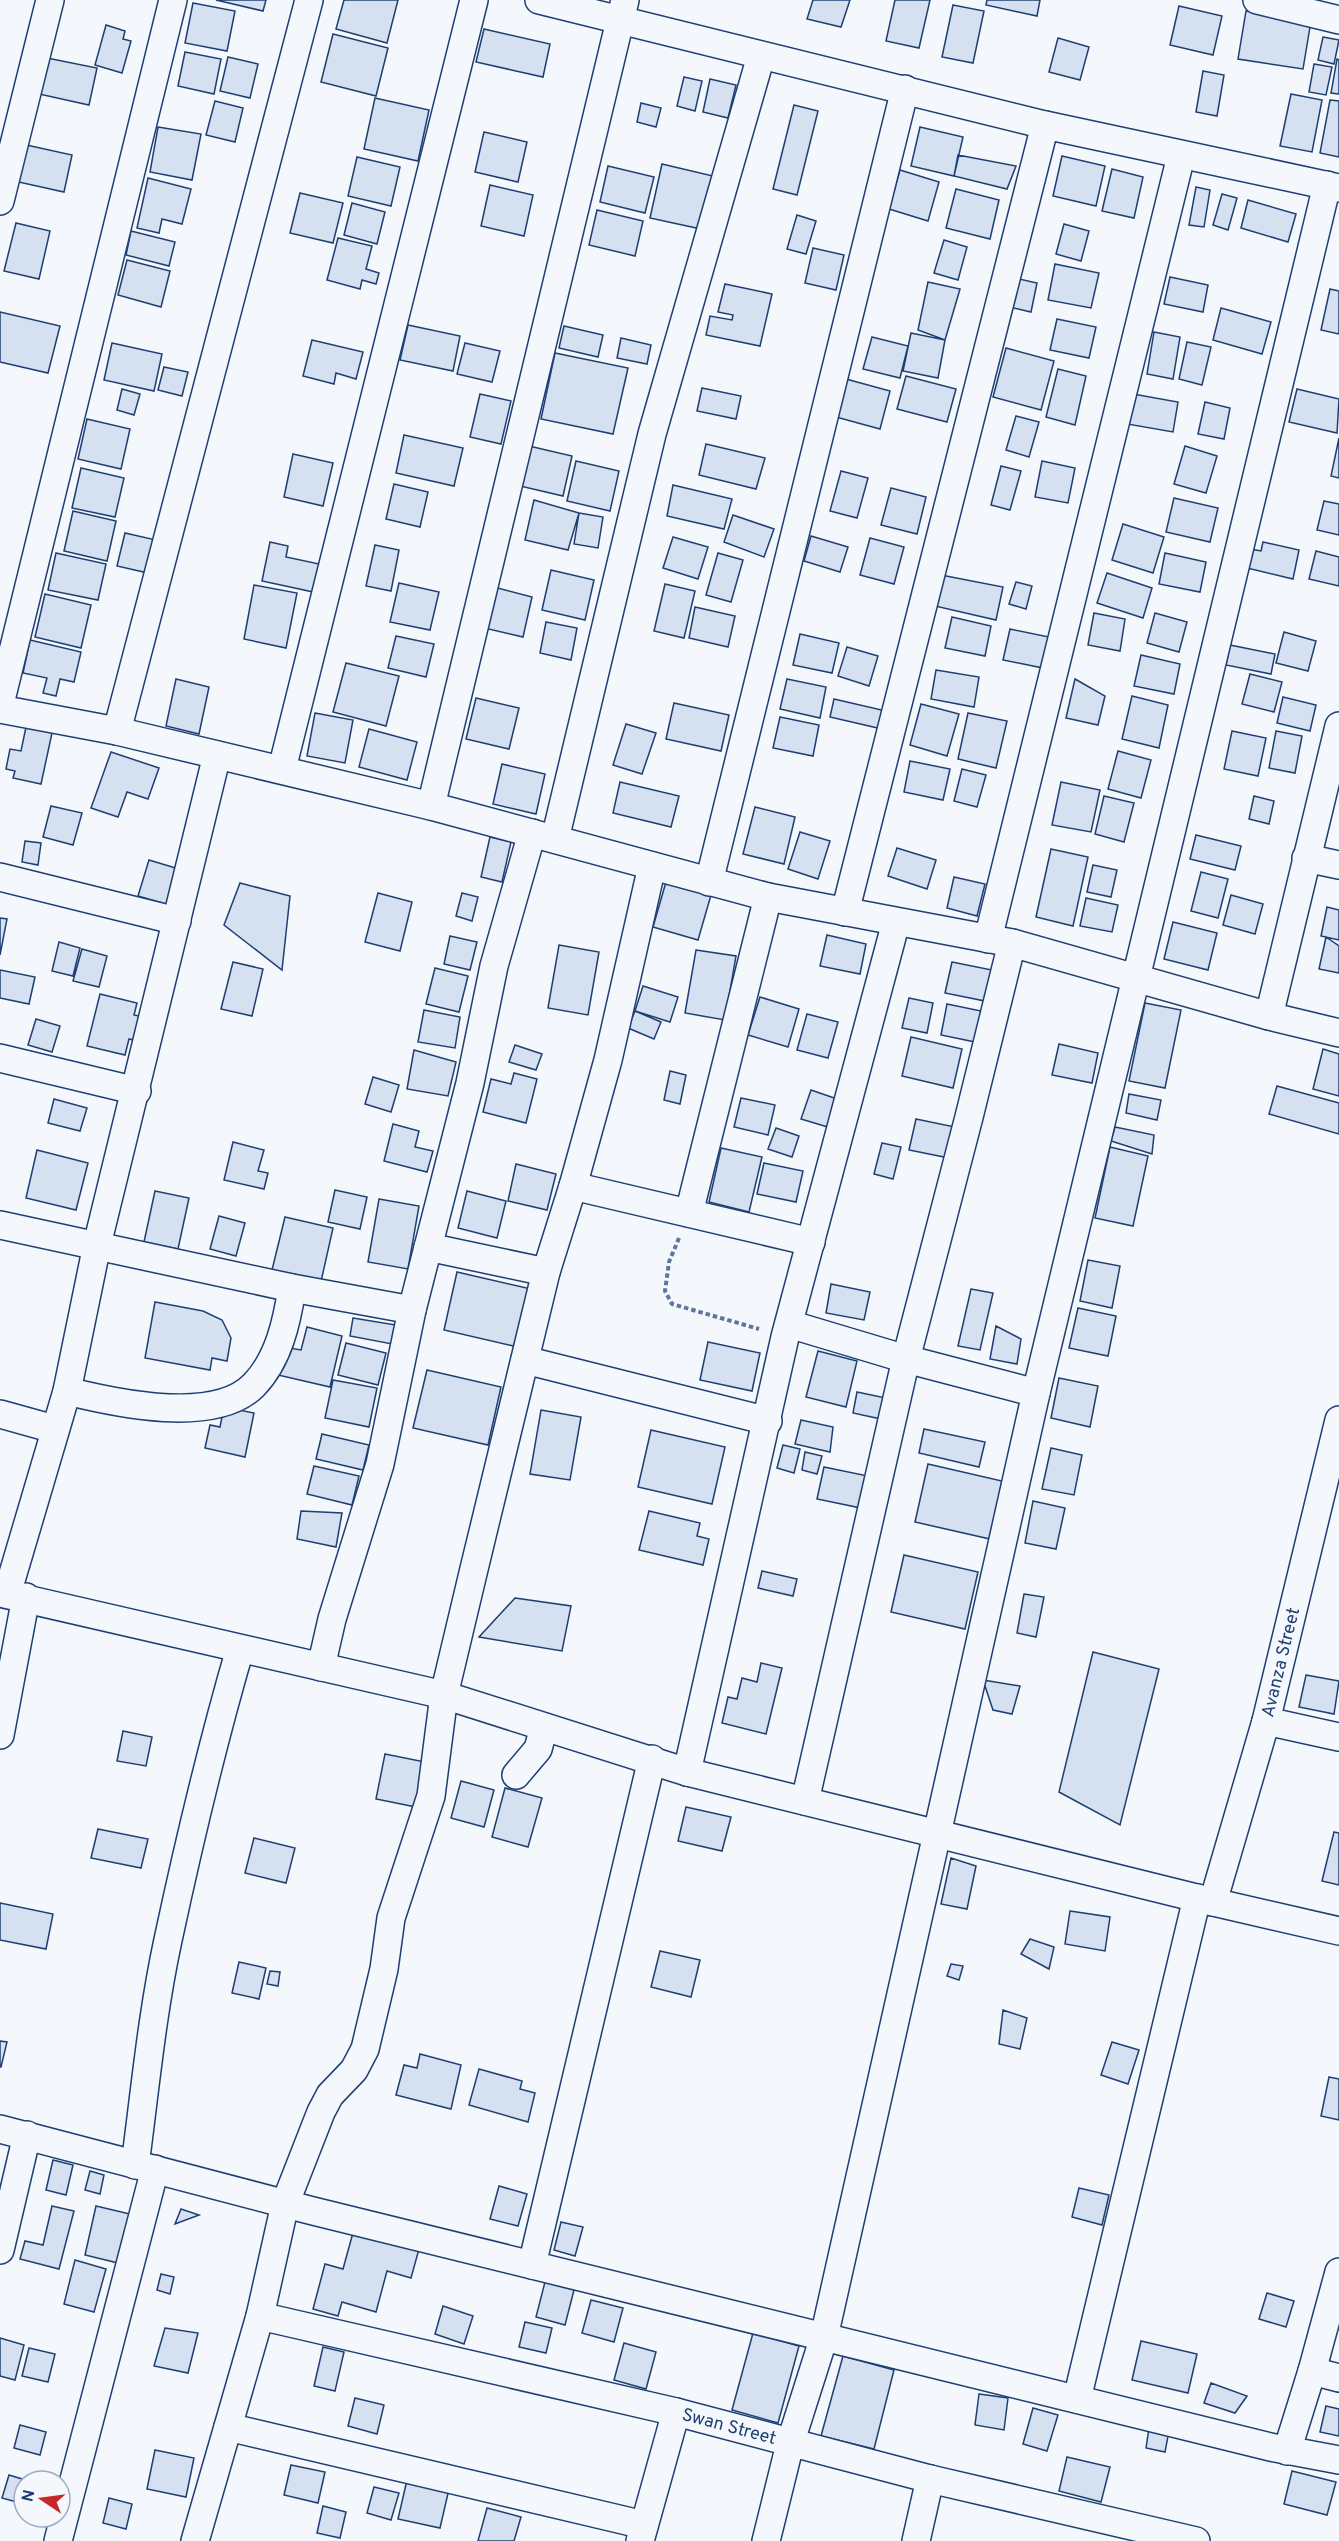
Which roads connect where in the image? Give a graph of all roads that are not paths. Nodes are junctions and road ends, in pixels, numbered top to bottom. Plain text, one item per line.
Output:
1 (50, 0) edge
2 (173, 0) edge
3 (309, 0) edge
4 (474, 0) edge
5 (539, 0) edge
6 (1257, 0) edge
7 (622, 10) edge
8 (1339, 20) edge
9 (761, 56) junction
10 (904, 89) junction
11 (1045, 125) junction
12 (1181, 156) junction
13 (1333, 187) edge
14 (0, 201) edge
15 (0, 704) edge
16 (0, 709) edge
17 (1339, 726) edge
18 (117, 731) junction
19 (218, 755) junction
20 (282, 769) junction
21 (431, 806) junction
22 (544, 836) junction
23 (1306, 858) junction
24 (1339, 865) edge
25 (652, 866) junction
26 (0, 877) edge
27 (709, 882) junction
28 (768, 897) junction
29 (845, 912) junction
30 (177, 921) junction
31 (896, 922) junction
32 (1000, 941) junction
33 (1137, 977) junction
34 (1269, 1016) junction
35 (1339, 1033) edge
36 (0, 1058) edge
37 (137, 1091) junction
38 (573, 1186) junction
39 (689, 1213) junction
40 (0, 1225) edge
41 (811, 1242) junction
42 (97, 1245) junction
43 (428, 1247) junction
44 (546, 1272) junction
45 (292, 1288) junction
46 (412, 1310) junction
47 (787, 1330) junction
48 (906, 1359) junction
49 (525, 1360) junction
50 (67, 1390) junction
51 (1036, 1393) junction
52 (0, 1414) edge
53 (1339, 1420) edge
54 (768, 1421) junction
55 (54, 1429) junction
56 (11, 1595) edge
57 (240, 1649) junction
58 (321, 1667) junction
59 (444, 1695) junction
60 (1266, 1721) junction
61 (544, 1727) junction
62 (0, 1735) edge
63 (1339, 1737) edge
64 (652, 1759) junction
65 (687, 1772) junction
66 (516, 1775) dead end
67 (805, 1801) junction
68 (936, 1834) junction
69 (1205, 1900) junction
70 (1339, 1931) edge
71 (0, 2129) edge
72 (27, 2135) junction
73 (145, 2167) junction
74 (285, 2204) junction
75 (0, 2250) edge
76 (532, 2265) junction
77 (1339, 2272) edge
78 (260, 2316) junction
79 (824, 2337) junction
80 (1312, 2371) junction
81 (1339, 2378) edge
82 (1077, 2399) junction
83 (676, 2412) junction
84 (228, 2427) junction
85 (790, 2444) junction
86 (1287, 2451) junction
87 (1339, 2460) edge
88 (930, 2480) junction
89 (642, 2533) edge
90 (198, 2540) edge
91 (58, 2541) edge
92 (766, 2541) edge
93 (916, 2541) edge
94 (1196, 2541) edge

1 - 14 street
2 - 15 street
3 - 18 street
4 - 20 street
5 - 7 street
6 - 8 street
7 - 9 street
7 - 21 street
9 - 10 street
9 - 22 street
10 - 11 street
10 - 27 street
11 - 12 street
11 - 29 street
12 - 13 street
12 - 32 street
13 - 33 street
16 - 18 street
17 - 23 street
18 - 19 street
19 - 20 street
19 - 30 street
20 - 21 street
21 - 22 street
22 - 25 street
22 - 43 street
23 - 24 street
23 - 34 street
25 - 27 street
25 - 38 street
26 - 30 street
27 - 28 street
28 - 29 street
28 - 39 street
29 - 31 street
30 - 37 street
31 - 32 street
31 - 41 street
32 - 33 street
32 - 48 street
33 - 34 street
33 - 51 street
34 - 35 street
36 - 37 street
37 - 42 street
38 - 39 street
38 - 44 street
39 - 41 street
40 - 42 street
41 - 47 street
42 - 45 street
42 - 50 street
43 - 44 street
43 - 46 street
44 - 49 street
45 - 46 street
45 - 50 street
46 - 58 street
47 - 48 street
47 - 54 street
48 - 51 street
48 - 67 street
49 - 54 street
49 - 59 street
50 - 55 street
51 - 68 street
52 - 55 street
53 - 60 street, Avanza Street
54 - 65 street
55 - 56 street
56 - 57 street
56 - 62 street
57 - 58 street
57 - 73 street
58 - 59 street
59 - 61 street
59 - 74 street
60 - 63 street
60 - 69 street, Avanza Street
61 - 64 street
61 - 66 street
64 - 65 street
64 - 76 street
65 - 67 street
67 - 68 street
68 - 69 street
68 - 79 street
69 - 70 street
69 - 82 street, Avanza Street
71 - 72 street
72 - 73 street
72 - 75 street
73 - 74 street
73 - 91 street
74 - 76 street
74 - 78 street
76 - 79 street
77 - 80 street
78 - 83 street, Swan Street
78 - 84 street
79 - 82 street
79 - 85 street
80 - 81 street
80 - 86 street
82 - 86 street
83 - 85 street, Swan Street
83 - 89 street
84 - 89 street
84 - 90 street
85 - 88 street, Swan Street
85 - 92 street
86 - 87 street
88 - 93 street
88 - 94 street, Swan Street

